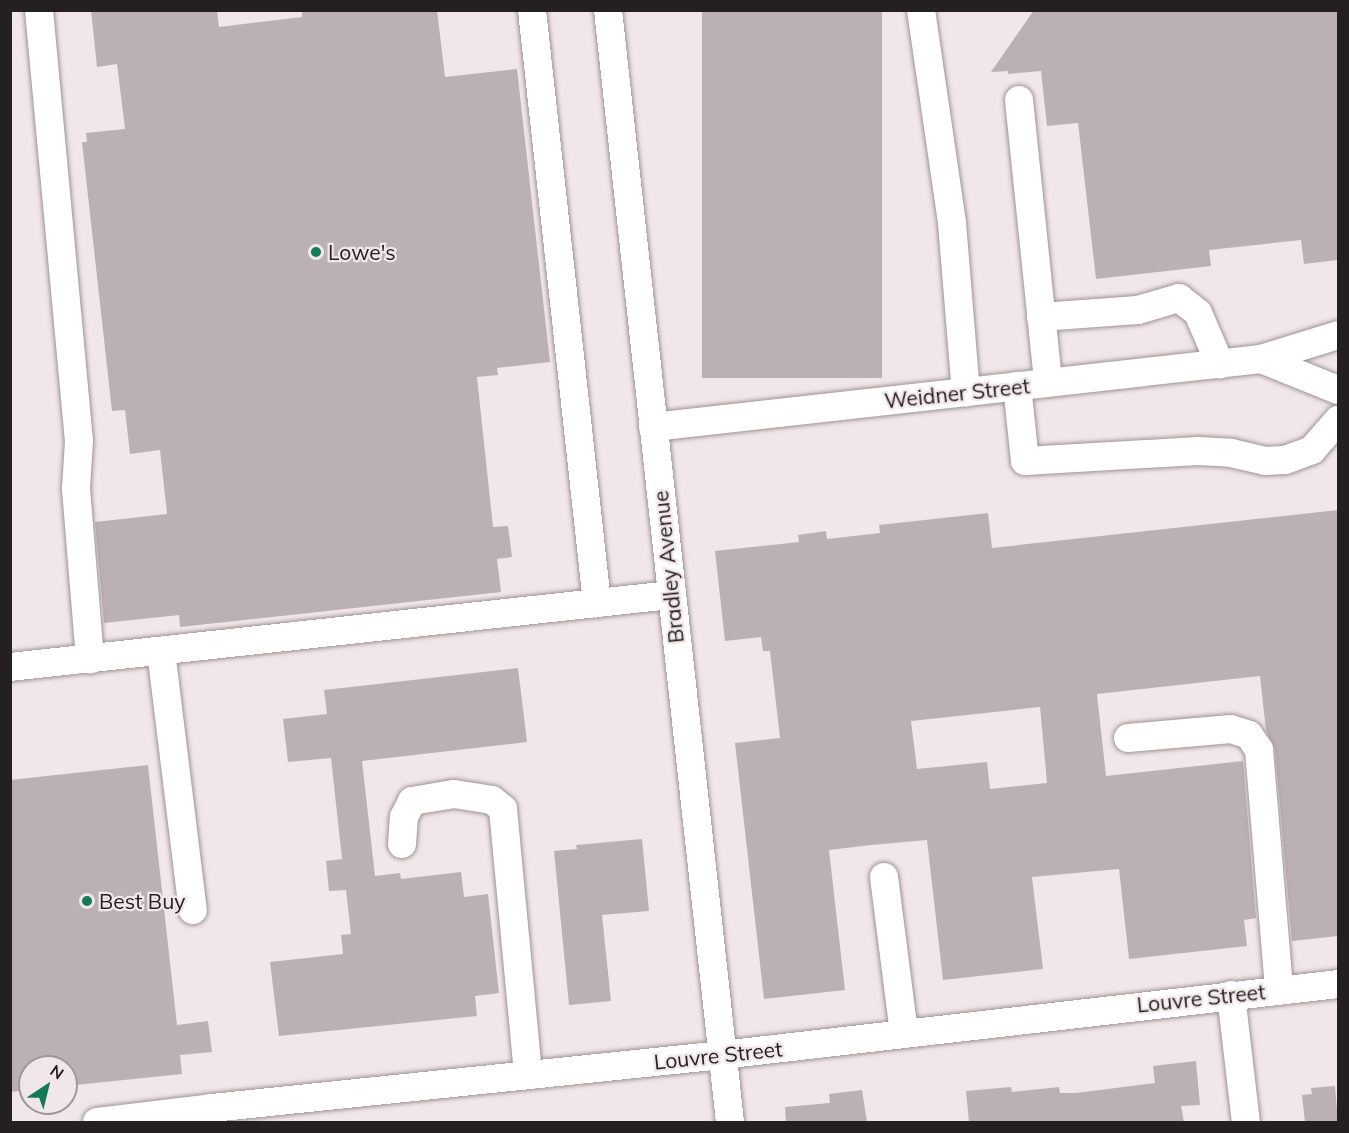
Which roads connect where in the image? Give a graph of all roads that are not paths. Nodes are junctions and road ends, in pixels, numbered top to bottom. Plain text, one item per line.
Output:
1 (39, 10) edge
2 (532, 10) edge
3 (608, 10) edge
4 (921, 10) edge
5 (1019, 99) dead end
6 (1041, 317) junction
7 (1338, 335) edge
8 (1261, 359) junction
9 (1220, 364) junction
10 (1048, 383) junction
11 (1017, 386) junction
12 (1338, 390) edge
13 (966, 392) junction
14 (1338, 420) edge
15 (653, 427) junction
16 (672, 595) junction
17 (597, 603) junction
18 (161, 651) junction
19 (90, 659) junction
20 (10, 667) edge
21 (1128, 738) dead end
22 (402, 844) dead end
23 (884, 877) dead end
24 (193, 910) dead end
25 (1338, 984) edge
26 (1279, 990) junction
27 (1231, 994) junction
28 (904, 1033) junction
29 (722, 1055) junction
30 (528, 1075) junction
31 (213, 1115) edge
32 (97, 1122) edge
33 (730, 1122) edge
34 (1246, 1122) edge

1 - 19 street
2 - 17 street
3 - 15 street, Bradley Avenue
4 - 13 street
5 - 6 street
6 - 9 street
6 - 10 street
7 - 8 street, Weidner Street
8 - 9 street, Weidner Street
8 - 12 street
9 - 10 street, Weidner Street
10 - 11 street, Weidner Street
11 - 13 street, Weidner Street
11 - 14 street
13 - 15 street, Weidner Street
15 - 16 street, Bradley Avenue
16 - 17 street
16 - 29 street, Bradley Avenue
17 - 18 street
18 - 19 street
18 - 24 street
19 - 20 street
21 - 26 street
22 - 30 street
23 - 28 street
25 - 26 street, Louvre Street
26 - 27 street, Louvre Street
27 - 28 street, Louvre Street
27 - 34 street
28 - 29 street, Louvre Street
29 - 30 street, Louvre Street
29 - 33 street, Bradley Avenue
30 - 31 street, Louvre Street
31 - 32 street, Louvre Street

